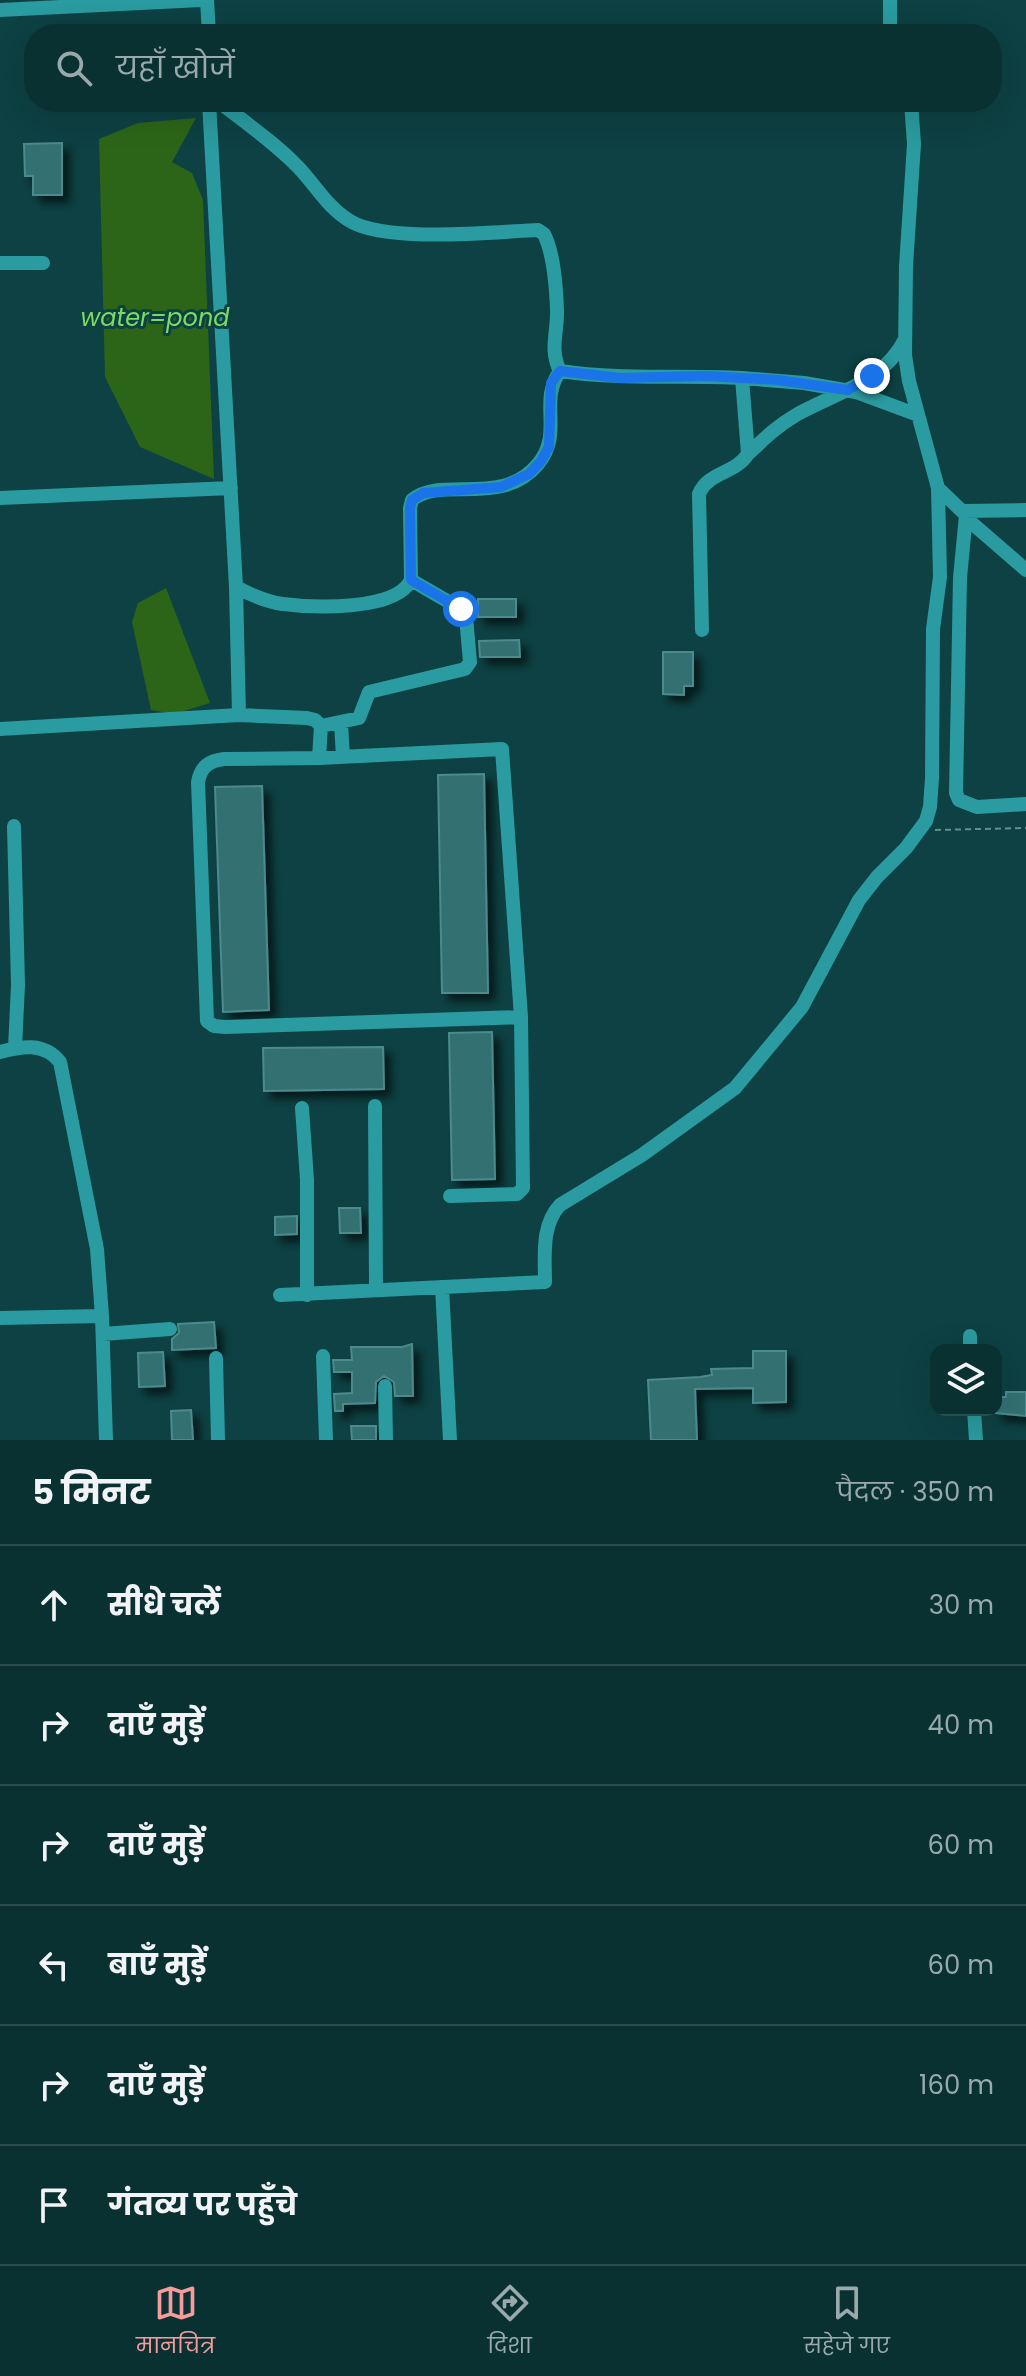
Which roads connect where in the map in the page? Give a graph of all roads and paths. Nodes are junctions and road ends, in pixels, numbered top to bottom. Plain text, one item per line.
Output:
1 (204, 0) edge
2 (890, 0) edge
3 (0, 10) edge
4 (208, 24) edge
5 (890, 24) edge
6 (210, 112) edge
7 (232, 112) edge
8 (912, 112) edge
9 (0, 263) edge
10 (43, 263) dead end
11 (905, 339) junction
12 (560, 371) junction
13 (742, 378) junction
14 (848, 390) junction
15 (918, 415) junction
16 (748, 454) junction
17 (231, 488) junction
18 (938, 488) junction
19 (0, 498) edge
20 (1026, 510) edge
21 (965, 514) junction
22 (1026, 570) edge
23 (411, 580) junction
24 (236, 587) junction
25 (702, 630) dead end
26 (239, 715) junction
27 (341, 723) junction
28 (321, 726) junction
29 (0, 729) edge
30 (343, 757) junction
31 (319, 758) junction
32 (1026, 804) edge
33 (14, 826) dead end
34 (1026, 828) edge
35 (920, 831) junction
36 (521, 1017) junction
37 (7, 1050) edge
38 (375, 1106) dead end
39 (302, 1108) dead end
40 (450, 1196) dead end
41 (442, 1287) junction
42 (376, 1290) junction
43 (280, 1295) dead end
44 (307, 1295) junction
45 (102, 1316) junction
46 (0, 1318) edge
47 (170, 1329) dead end
48 (103, 1334) junction
49 (323, 1356) dead end
50 (216, 1358) dead end
51 (385, 1386) dead end
52 (974, 1416) edge
53 (106, 1440) edge
54 (218, 1440) edge
55 (326, 1440) edge
56 (386, 1440) edge
57 (450, 1440) edge
58 (976, 1440) edge

1 - 3 street
1 - 4 street
2 - 5 street
6 - 17 street
7 - 12 street
8 - 11 street
9 - 10 street
11 - 14 street
11 - 15 street
12 - 13 street
12 - 23 street
13 - 14 street
13 - 16 street
14 - 15 street
14 - 16 street
15 - 18 street
16 - 25 street
17 - 19 street
17 - 24 street
18 - 21 street
18 - 35 street
20 - 21 street
21 - 22 street
21 - 32 street
23 - 24 street
23 - 27 street
24 - 26 street
26 - 28 street
26 - 29 street
27 - 28 street
27 - 30 street
28 - 31 street
30 - 31 street
30 - 36 street
31 - 36 street
33 - 37 street
34 - 35 path
35 - 41 street
36 - 40 street
37 - 45 street
38 - 42 street
39 - 44 street
41 - 42 street
41 - 57 street
42 - 44 street
43 - 44 street
45 - 46 street
45 - 48 street
47 - 48 street
48 - 53 street
49 - 55 street
50 - 54 street
51 - 56 street
52 - 58 street

